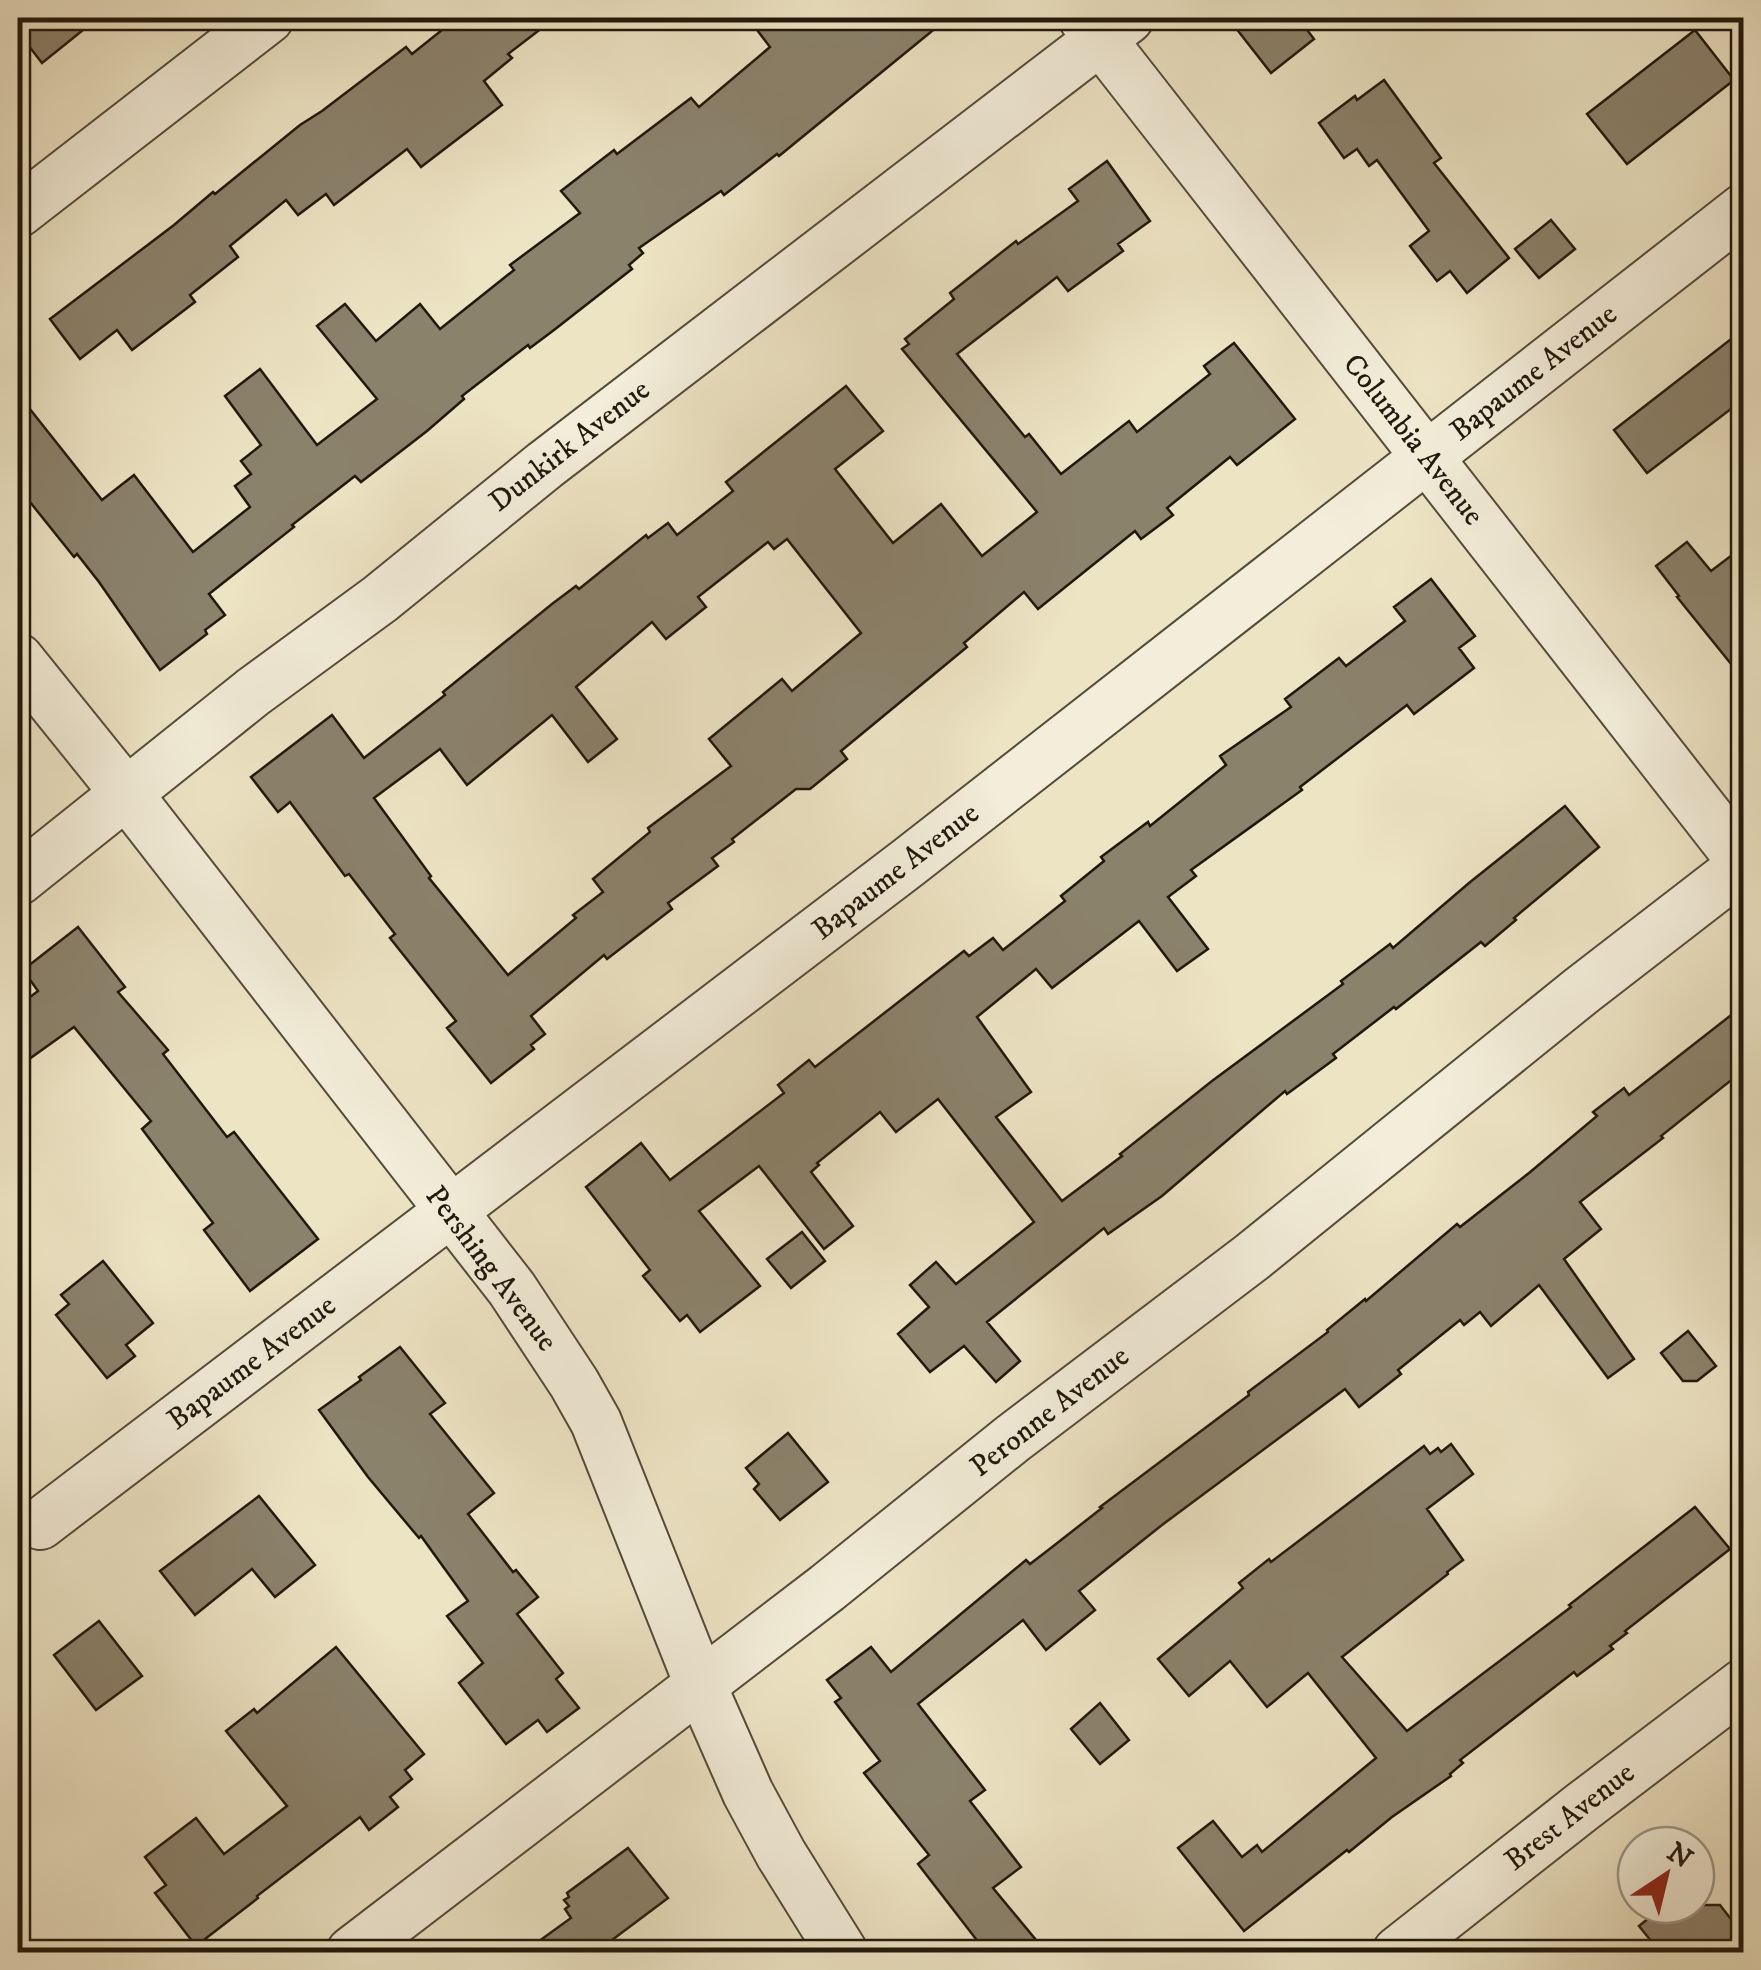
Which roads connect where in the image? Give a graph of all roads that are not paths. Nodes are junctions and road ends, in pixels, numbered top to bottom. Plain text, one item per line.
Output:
1 (268, 18) edge
2 (1104, 24) edge
3 (1744, 210) edge
4 (18, 212) edge
5 (1426, 457) junction
6 (18, 659) edge
7 (126, 793) junction
8 (1744, 864) edge
9 (18, 880) edge
10 (450, 1212) junction
11 (40, 1524) dead end
12 (700, 1684) junction
13 (1744, 1684) edge
14 (352, 1952) edge
15 (842, 1952) edge
16 (1398, 1952) edge

1 - 4 street
2 - 5 street, Columbia Avenue
2 - 7 street, Dunkirk Avenue
3 - 5 street, Bapaume Avenue
5 - 8 street, Columbia Avenue
5 - 10 street, Bapaume Avenue
6 - 7 street, Pershing Avenue
7 - 9 street, Dunkirk Avenue
7 - 10 street, Pershing Avenue
8 - 12 street, Peronne Avenue
10 - 11 street, Bapaume Avenue
10 - 12 street, Pershing Avenue
12 - 14 street, Peronne Avenue
12 - 15 street, Pershing Avenue
13 - 16 street, Brest Avenue

